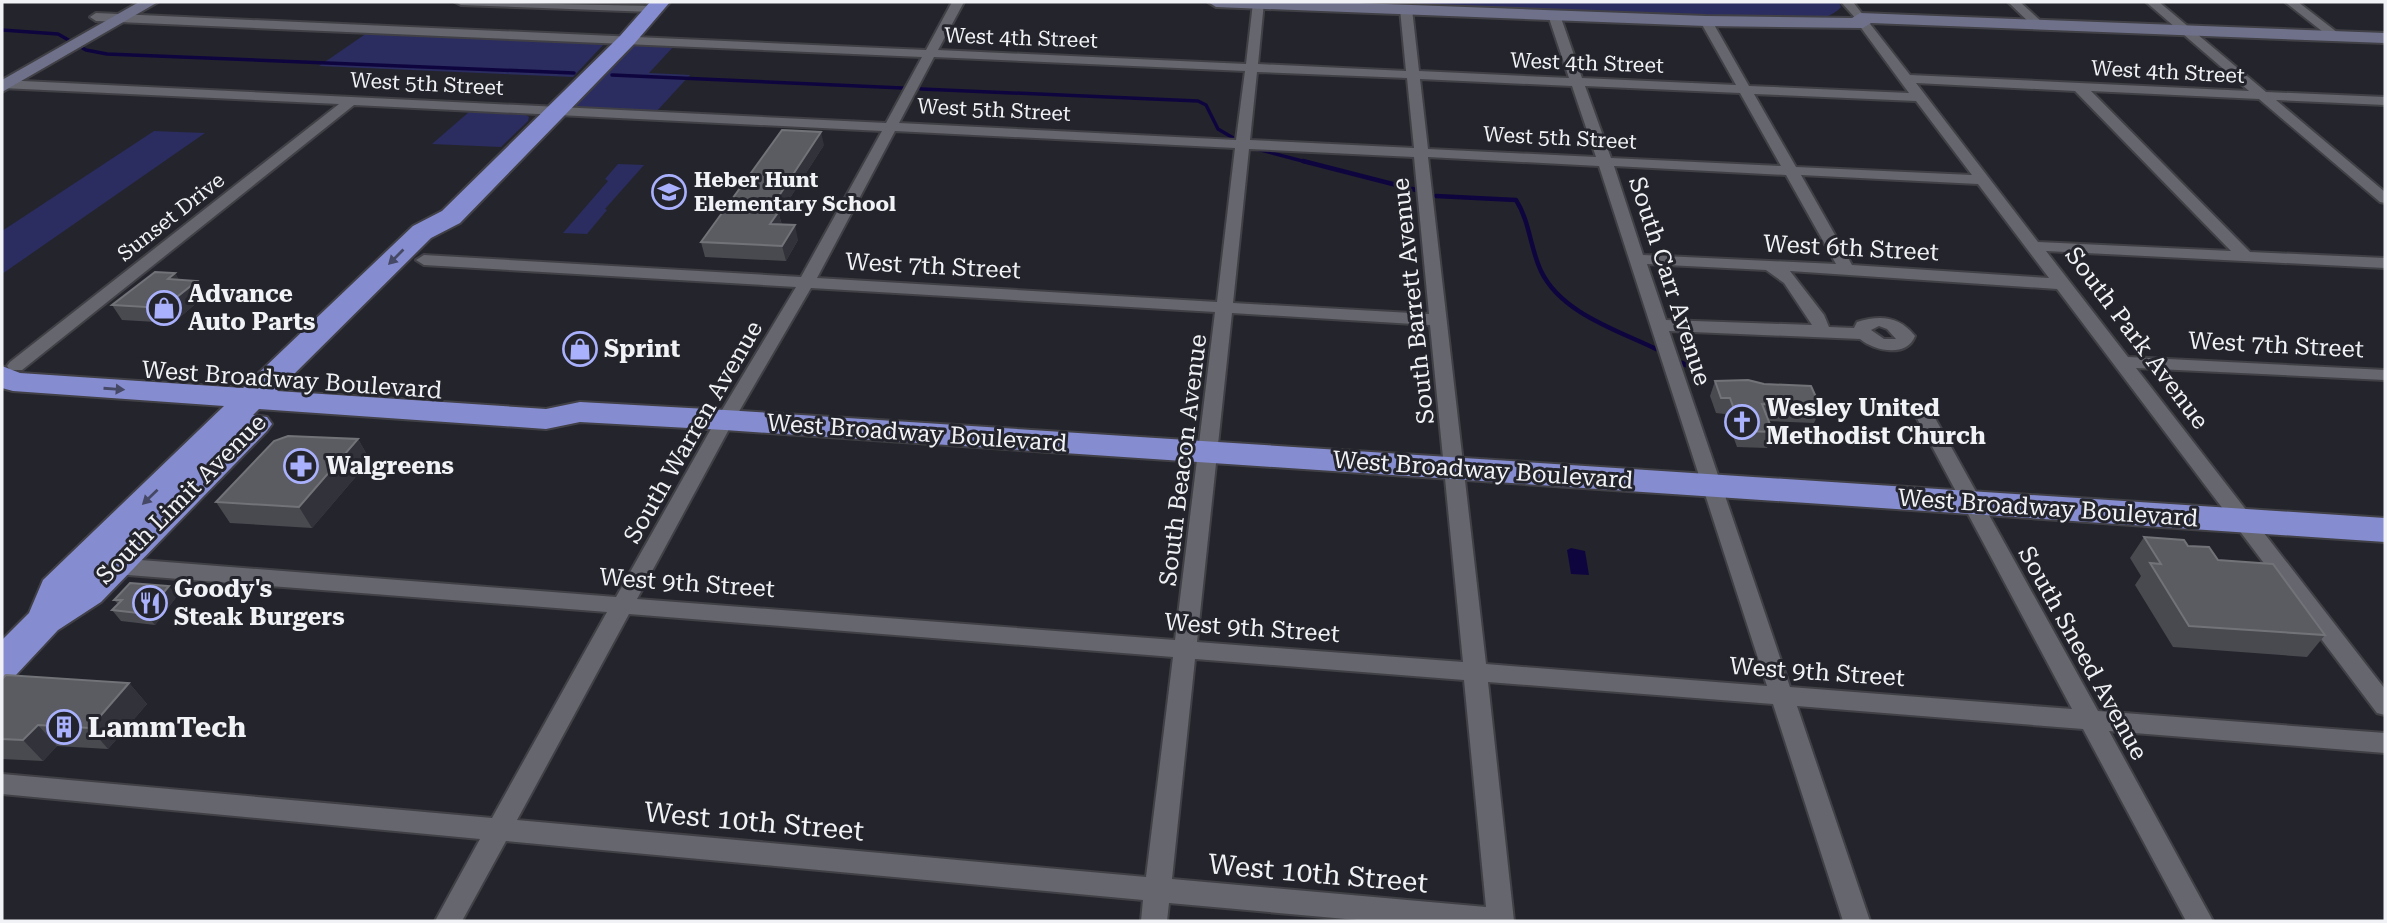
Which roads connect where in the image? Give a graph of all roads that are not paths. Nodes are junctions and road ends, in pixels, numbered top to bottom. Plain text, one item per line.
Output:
1 (125, 2) edge
2 (150, 2) edge
3 (461, 2) edge
4 (958, 2) edge
5 (1216, 2) edge
6 (1847, 2) edge
7 (2014, 2) edge
8 (2152, 2) edge
9 (2291, 2) edge
10 (1259, 4) junction
11 (657, 6) edge
12 (1406, 9) junction
13 (1554, 15) junction
14 (96, 17) junction
15 (121, 19) junction
16 (1706, 21) junction
17 (1862, 21) junction
18 (2038, 24) junction
19 (2186, 30) junction
20 (2336, 36) junction
21 (2385, 38) edge
22 (70, 40) junction
23 (627, 40) junction
24 (931, 54) junction
25 (1252, 68) junction
26 (1414, 75) junction
27 (1906, 79) junction
28 (3, 81) edge
29 (1578, 82) junction
30 (2079, 87) junction
31 (1745, 89) junction
32 (2263, 95) junction
33 (1919, 97) junction
34 (351, 101) junction
35 (2385, 101) edge
36 (556, 111) junction
37 (892, 126) junction
38 (1244, 144) junction
39 (1422, 152) junction
40 (1605, 162) junction
41 (1793, 171) junction
42 (1983, 180) junction
43 (2378, 188) edge
44 (2385, 199) edge
45 (451, 217) junction
46 (2034, 246) junction
47 (2245, 256) junction
48 (1637, 259) junction
49 (424, 260) junction
50 (2385, 262) edge
51 (1771, 265) junction
52 (1808, 267) junction
53 (1847, 269) junction
54 (806, 283) junction
55 (1796, 284) junction
56 (2062, 284) junction
57 (1225, 308) junction
58 (1811, 311) junction
59 (1439, 320) junction
60 (1659, 325) junction
61 (1783, 331) junction
62 (1810, 333) junction
63 (1864, 334) dead end
64 (2121, 362) junction
65 (7, 370) edge
66 (2385, 375) edge
67 (276, 388) junction
68 (163, 392) junction
69 (1921, 409) dead end
70 (725, 420) junction
71 (1208, 452) junction
72 (183, 464) junction
73 (1455, 468) junction
74 (1712, 485) junction
75 (1970, 502) junction
76 (2242, 520) junction
77 (2385, 530) edge
78 (115, 566) junction
79 (623, 605) junction
80 (45, 620) junction
81 (1186, 649) junction
82 (2, 664) edge
83 (1475, 671) junction
84 (1781, 695) junction
85 (2385, 706) edge
86 (2089, 719) junction
87 (2385, 743) edge
88 (2, 784) edge
89 (498, 829) junction
90 (1158, 890) junction
91 (448, 921) edge
92 (1154, 921) edge
93 (1501, 921) edge
94 (1856, 921) edge
95 (2200, 921) edge

1 - 14 street
2 - 15 street
3 - 11 street
4 - 24 street, South Warren Avenue
5 - 10 street
6 - 17 street, South Park Avenue
7 - 18 street
8 - 19 street
9 - 20 street
10 - 12 street
10 - 25 street, South Beacon Avenue
11 - 23 highway, South Limit Avenue
12 - 13 street
12 - 26 street, South Barrett Avenue
13 - 16 street
13 - 29 street, South Carr Avenue
14 - 15 street, West 4th Street
14 - 22 street
15 - 22 street
15 - 23 street, West 4th Street
16 - 17 street
16 - 31 street
17 - 18 street
17 - 27 street, South Park Avenue
18 - 19 street
19 - 20 street
19 - 32 street
20 - 21 street
22 - 28 street
23 - 24 street, West 4th Street
23 - 36 highway, South Limit Avenue
24 - 25 street, West 4th Street
24 - 37 street, South Warren Avenue
25 - 26 street, West 4th Street
25 - 38 street, South Beacon Avenue
26 - 29 street, West 4th Street
26 - 39 street, South Barrett Avenue
27 - 30 street, West 4th Street
27 - 33 street, South Park Avenue
28 - 34 street, West 5th Street
29 - 31 street, West 4th Street
29 - 40 street, South Carr Avenue
30 - 32 street, West 4th Street
30 - 47 street
31 - 33 street, West 4th Street
31 - 41 street
32 - 35 street, West 4th Street
32 - 43 street
33 - 42 street, South Park Avenue
34 - 36 street, West 5th Street
34 - 65 street, Sunset Drive
36 - 37 street, West 5th Street
36 - 45 highway, South Limit Avenue
37 - 38 street, West 5th Street
37 - 54 street, South Warren Avenue
38 - 39 street, West 5th Street
38 - 57 street, South Beacon Avenue
39 - 40 street, West 5th Street
39 - 59 street, South Barrett Avenue
40 - 41 street, West 5th Street
40 - 48 street, South Carr Avenue
41 - 42 street, West 5th Street
41 - 53 street
42 - 46 street, South Park Avenue
43 - 44 street
45 - 49 highway, South Limit Avenue
45 -> 67 highway, South Limit Avenue
46 - 47 street
46 - 56 street, South Park Avenue
47 - 50 street
48 - 51 street, West 6th Street
48 - 60 street, South Carr Avenue
49 - 54 street, West 7th Street
49 - 67 highway, South Limit Avenue
51 - 52 street, West 6th Street
51 - 55 street
52 - 53 street, West 6th Street
52 - 55 street
53 - 56 street, West 6th Street
54 - 57 street, West 7th Street
54 - 70 street, South Warren Avenue
55 - 58 street
56 - 64 street, South Park Avenue
57 - 59 street, West 7th Street
57 - 71 street, South Beacon Avenue
58 - 61 street
58 - 62 street
59 - 73 street, South Barrett Avenue
60 - 61 street
60 - 74 street, South Carr Avenue
61 - 62 street
62 - 63 street
64 - 66 street, West 7th Street
64 - 76 street, South Park Avenue
65 - 67 highway, West Broadway Boulevard
65 -> 68 highway, West Broadway Boulevard
67 - 68 highway, West Broadway Boulevard
67 - 70 highway, West Broadway Boulevard
67 - 72 highway, South Limit Avenue
67 - 78 highway, South Limit Avenue
68 - 72 highway
69 - 75 street, South Sneed Avenue
70 - 71 highway, West Broadway Boulevard
70 - 79 street, South Warren Avenue
71 - 73 highway, West Broadway Boulevard
71 - 81 street, South Beacon Avenue
72 -> 80 highway, South Limit Avenue
73 - 74 highway, West Broadway Boulevard
73 - 83 street, South Barrett Avenue
74 - 75 highway, West Broadway Boulevard
74 - 84 street, South Carr Avenue
75 - 76 highway, West Broadway Boulevard
75 - 86 street, South Sneed Avenue
76 - 77 highway, West Broadway Boulevard
76 - 85 street, South Park Avenue
78 - 79 street, West 9th Street
78 - 80 highway, South Limit Avenue
79 - 81 street, West 9th Street
79 - 89 street, South Warren Avenue
80 - 82 highway, South Limit Avenue
81 - 83 street, West 9th Street
81 - 90 street, South Beacon Avenue
83 - 84 street, West 9th Street
83 - 93 street, South Barrett Avenue
84 - 86 street, West 9th Street
84 - 94 street, South Carr Avenue
86 - 87 street, West 9th Street
86 - 95 street, South Sneed Avenue
88 - 89 street, West 10th Street
89 - 90 street, West 10th Street
89 - 91 street, South Warren Avenue
90 - 92 street, South Beacon Avenue
90 - 93 street, West 10th Street

